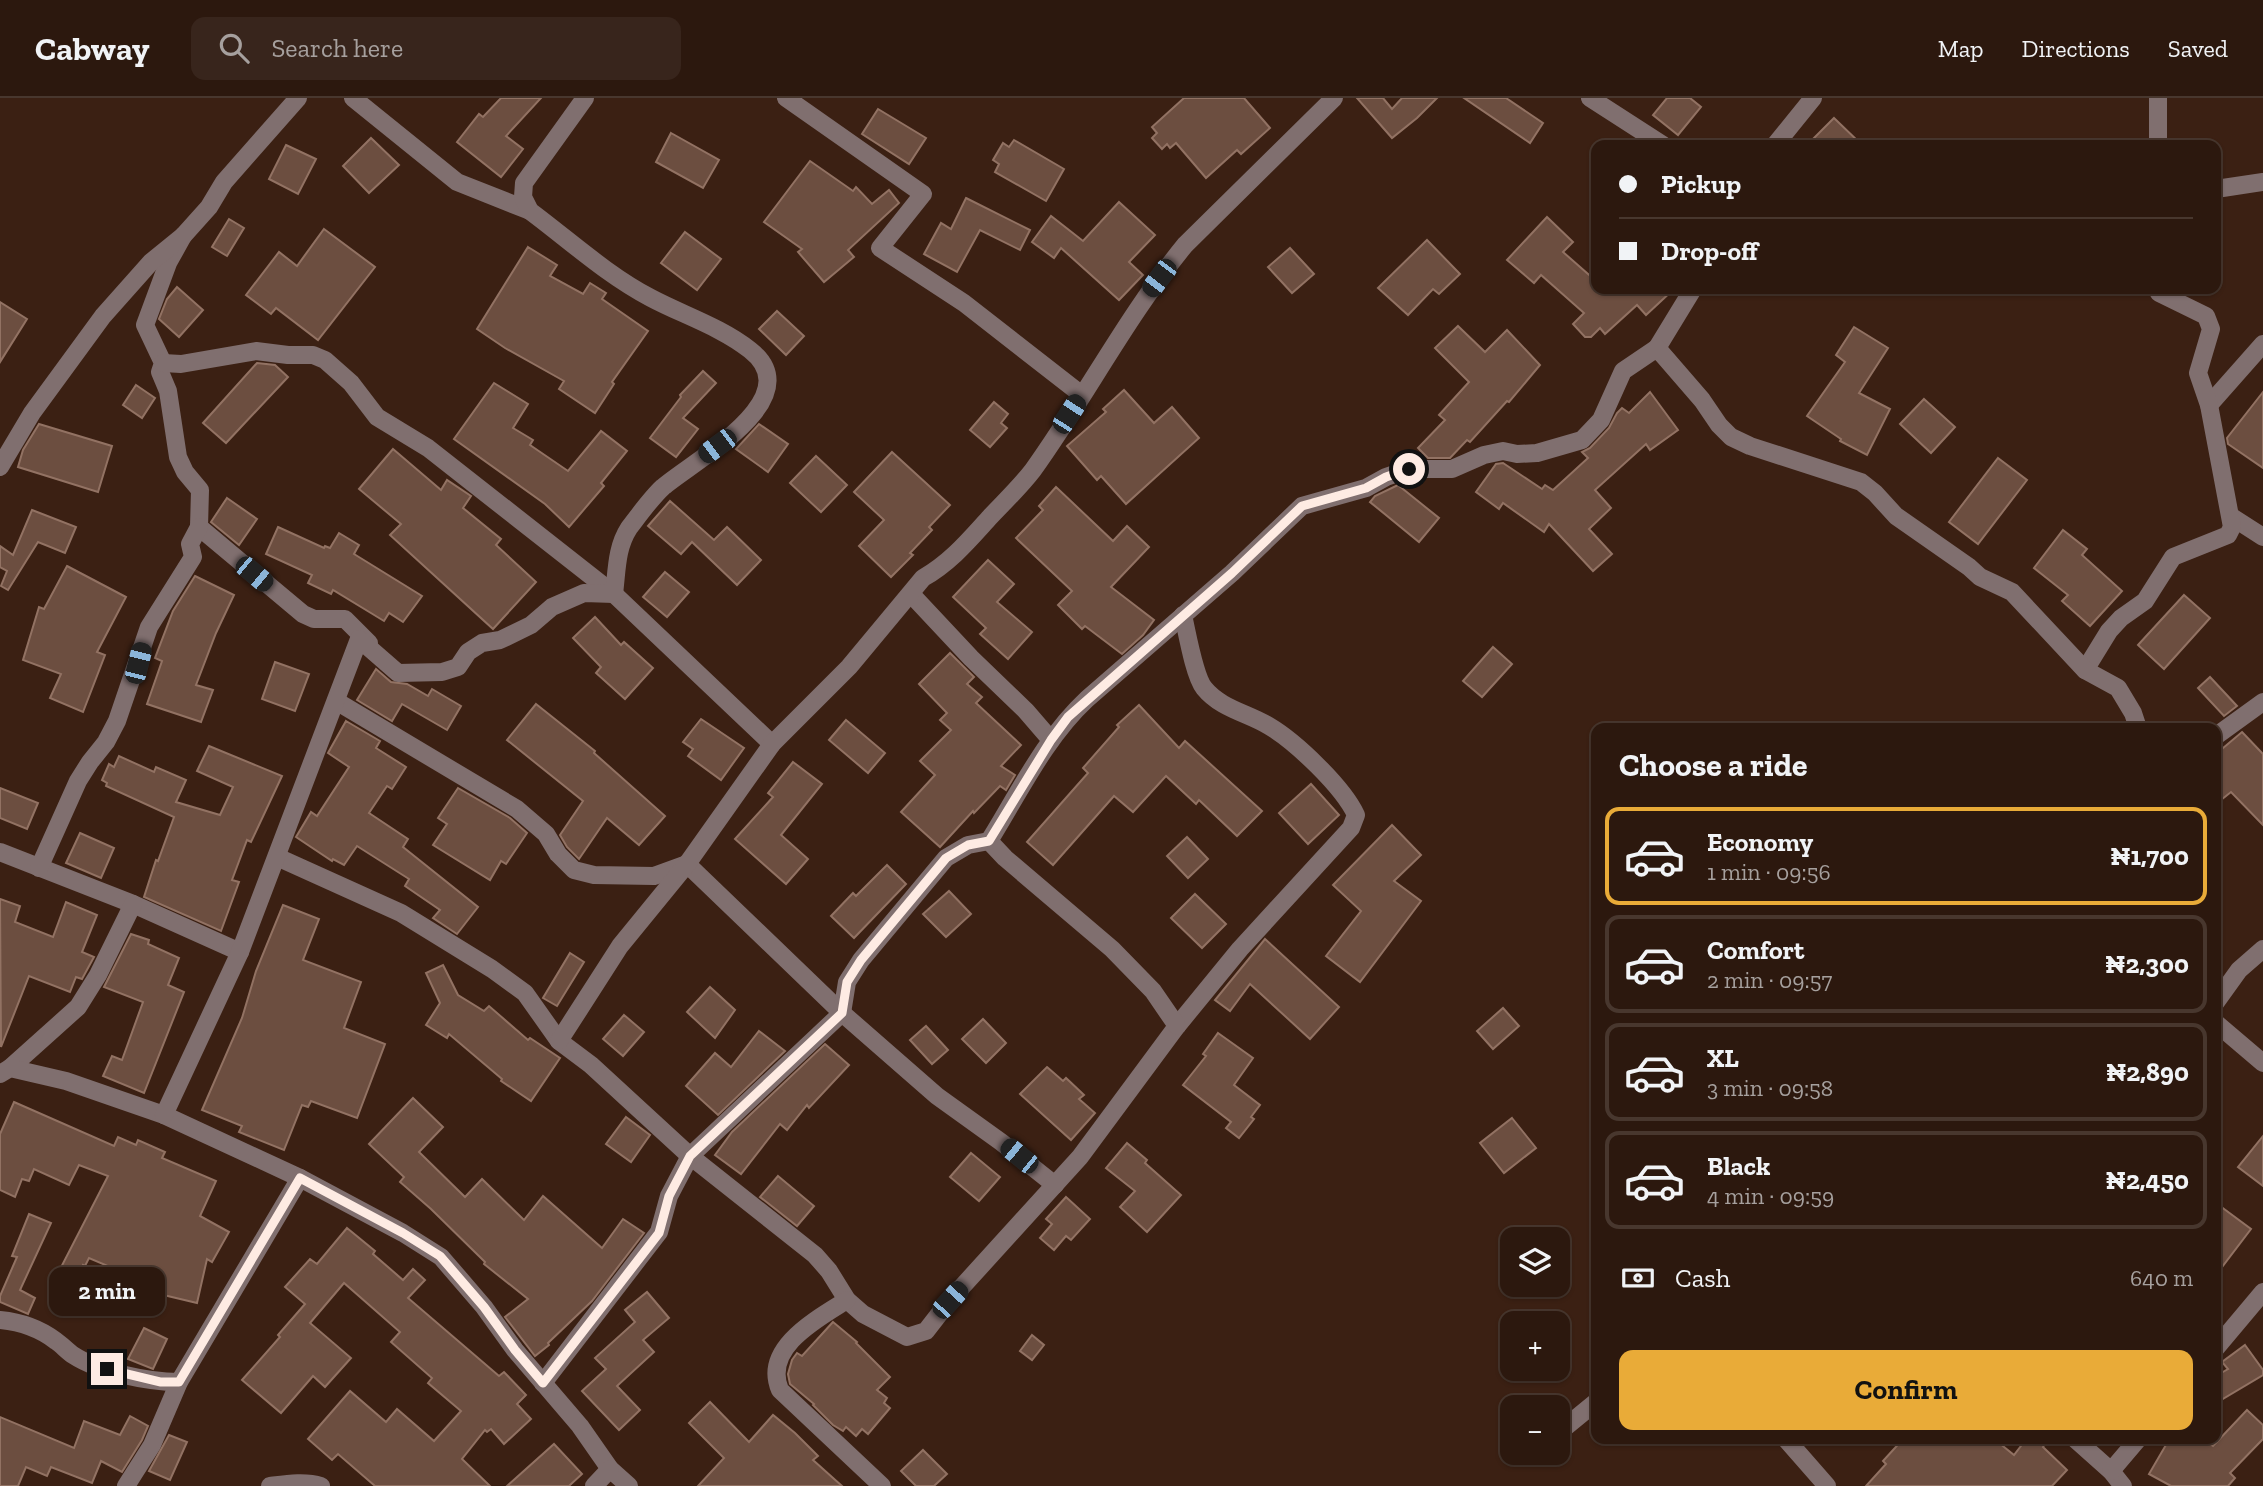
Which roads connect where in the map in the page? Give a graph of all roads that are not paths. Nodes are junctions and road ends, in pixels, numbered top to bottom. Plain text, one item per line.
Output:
1 (298, 98) edge
2 (353, 98) edge
3 (585, 98) edge
4 (786, 98) edge
5 (1334, 98) edge
6 (1590, 98) edge
7 (1813, 98) edge
8 (2158, 98) edge
9 (1655, 140) edge
10 (1779, 140) edge
11 (2158, 140) edge
12 (2263, 182) edge
13 (2221, 188) edge
14 (530, 211) junction
15 (183, 236) junction
16 (1690, 294) edge
17 (2162, 294) edge
18 (2263, 344) edge
19 (1657, 348) junction
20 (163, 363) junction
21 (1082, 395) junction
22 (2209, 405) junction
23 (0, 467) edge
24 (2232, 517) junction
25 (198, 527) junction
26 (2263, 537) edge
27 (614, 594) junction
28 (911, 594) junction
29 (1183, 615) junction
30 (2085, 670) junction
31 (398, 673) junction
32 (336, 701) junction
33 (2263, 702) edge
34 (2136, 723) edge
35 (2221, 732) edge
36 (1051, 740) junction
37 (772, 744) junction
38 (989, 841) junction
39 (0, 852) edge
40 (277, 857) junction
41 (687, 864) junction
42 (39, 868) junction
43 (133, 904) junction
44 (2263, 949) edge
45 (240, 952) junction
46 (2221, 995) edge
47 (842, 1013) junction
48 (1177, 1026) junction
49 (2221, 1027) edge
50 (559, 1041) junction
51 (2263, 1063) edge
52 (5, 1071) edge
53 (164, 1115) junction
54 (690, 1156) junction
55 (300, 1178) junction
56 (1055, 1185) junction
57 (2263, 1292) edge
58 (847, 1300) junction
59 (0, 1320) edge
60 (2221, 1342) edge
61 (179, 1382) junction
62 (543, 1383) junction
63 (1591, 1406) edge
64 (1570, 1423) edge
65 (1790, 1444) edge
66 (2081, 1444) edge
67 (2134, 1444) edge
68 (610, 1469) junction
69 (2111, 1471) junction
70 (126, 1486) edge
71 (270, 1486) edge
72 (321, 1486) edge
73 (594, 1486) edge
74 (629, 1486) edge
75 (882, 1486) edge
76 (1827, 1486) edge
77 (2123, 1486) edge

1 - 15 street
2 - 14 street
3 - 14 street
4 - 21 street
5 - 21 street
6 - 9 street
7 - 10 street
8 - 11 street
12 - 13 street
14 - 27 street
15 - 20 street
15 - 23 street
16 - 19 street
17 - 22 street
18 - 22 street
19 - 29 street
19 - 30 street
20 - 25 street
20 - 27 street
21 - 28 street
22 - 24 street
24 - 26 street
24 - 30 street
25 - 31 street
25 - 42 street
27 - 31 street
27 - 37 street
28 - 36 street
28 - 37 street
29 - 36 street
29 - 48 street
30 - 34 street
31 - 32 street
32 - 40 street
32 - 41 street
33 - 35 street
36 - 38 street
37 - 41 street
38 - 47 street
38 - 48 street
39 - 42 street
40 - 45 street
40 - 50 street
41 - 47 street
41 - 50 street
42 - 43 street
43 - 45 street
43 - 52 street
44 - 46 street
45 - 53 street
47 - 54 street
47 - 56 street
48 - 56 street
49 - 51 street
50 - 54 street
52 - 53 street
53 - 55 street
54 - 58 street
54 - 62 street
55 - 61 street
55 - 62 street
56 - 58 street
57 - 60 street
58 - 75 street
59 - 61 street
61 - 70 street
62 - 68 street
63 - 64 street
65 - 76 street
66 - 69 street
67 - 69 street
68 - 73 street
68 - 74 street
69 - 77 street
71 - 72 street

